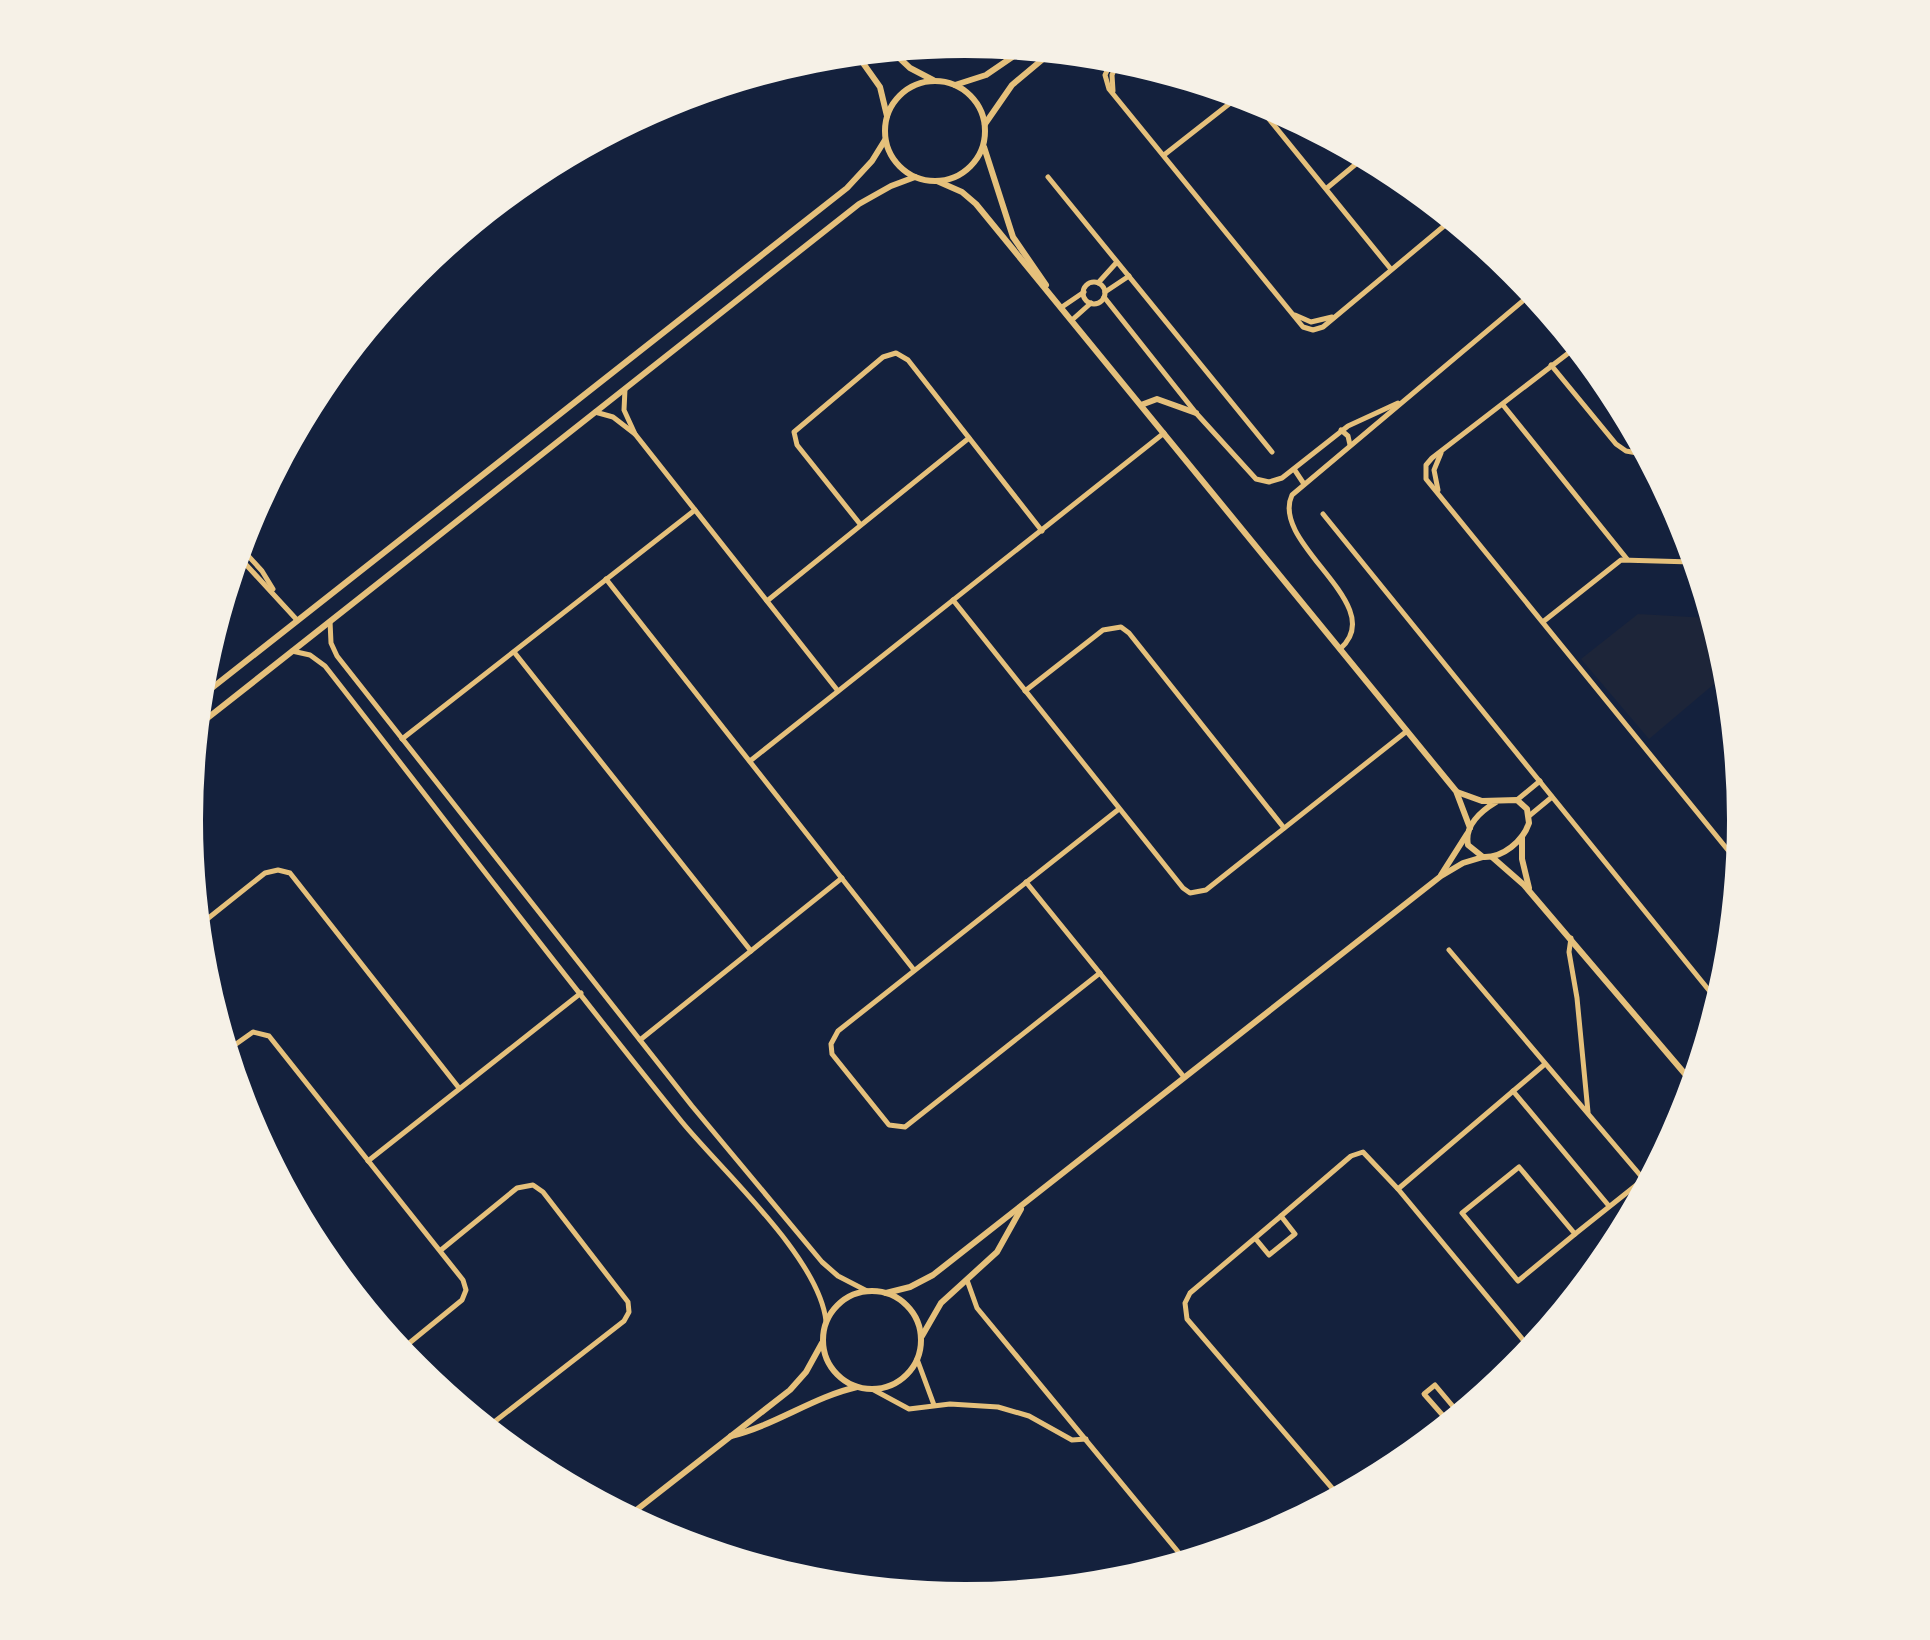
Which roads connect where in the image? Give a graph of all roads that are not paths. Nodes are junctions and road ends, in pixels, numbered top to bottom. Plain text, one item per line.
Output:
1 (1009, 59) edge
2 (902, 60) edge
3 (1040, 62) edge
4 (864, 64) edge
5 (1107, 71) edge
6 (1113, 72) edge
7 (934, 81) junction
8 (954, 85) junction
9 (1114, 94) junction
10 (1228, 105) edge
11 (887, 116) junction
12 (1273, 123) edge
13 (985, 124) junction
14 (885, 140) junction
15 (984, 144) junction
16 (1164, 155) junction
17 (1354, 165) edge
18 (915, 177) junction
19 (1048, 177) dead end
20 (937, 181) junction
21 (1327, 188) junction
22 (1443, 226) edge
23 (1117, 262) junction
24 (1390, 268) junction
25 (1129, 276) junction
26 (1098, 283) junction
27 (1084, 292) junction
28 (1105, 295) junction
29 (1052, 296) junction
30 (1523, 301) edge
31 (1091, 303) junction
32 (1062, 307) junction
33 (1072, 320) junction
34 (1568, 353) edge
35 (1551, 365) junction
36 (625, 389) junction
37 (1398, 403) junction
38 (1141, 405) junction
39 (1503, 405) junction
40 (595, 412) junction
41 (1196, 413) junction
42 (1341, 430) junction
43 (1164, 433) junction
44 (635, 434) junction
45 (969, 439) junction
46 (1350, 445) junction
47 (1272, 452) dead end
48 (1632, 452) edge
49 (1294, 469) junction
50 (1304, 484) junction
51 (695, 510) junction
52 (1323, 514) dead end
53 (860, 524) junction
54 (1042, 531) junction
55 (250, 557) edge
56 (1627, 559) junction
57 (1682, 562) edge
58 (247, 565) edge
59 (606, 579) junction
60 (274, 592) junction
61 (953, 600) junction
62 (767, 601) junction
63 (298, 620) junction
64 (330, 621) junction
65 (1544, 621) junction
66 (1340, 649) junction
67 (292, 651) junction
68 (514, 652) junction
69 (215, 686) edge
70 (838, 691) junction
71 (1025, 691) junction
72 (210, 716) edge
73 (1407, 731) junction
74 (402, 739) junction
75 (750, 761) junction
76 (1539, 781) junction
77 (1456, 791) junction
78 (1552, 797) junction
79 (1517, 800) junction
80 (1496, 802) junction
81 (1119, 809) junction
82 (1529, 816) junction
83 (1284, 828) junction
84 (1469, 830) junction
85 (1522, 836) junction
86 (1726, 848) edge
87 (1483, 857) junction
88 (1492, 857) junction
89 (1441, 876) junction
90 (842, 878) junction
91 (1026, 882) junction
92 (1531, 893) junction
93 (209, 918) edge
94 (1571, 938) junction
95 (1449, 950) dead end
96 (751, 951) junction
97 (914, 970) junction
98 (1100, 973) junction
99 (1708, 989) edge
100 (581, 993) junction
101 (640, 1040) junction
102 (237, 1044) edge
103 (1545, 1064) junction
104 (1684, 1073) edge
105 (1184, 1077) junction
106 (459, 1088) junction
107 (1513, 1091) junction
108 (1588, 1113) junction
109 (368, 1161) junction
110 (1640, 1174) edge
111 (1398, 1189) junction
112 (1631, 1190) edge
113 (1609, 1206) junction
114 (1022, 1207) junction
115 (1281, 1216) junction
116 (1575, 1234) junction
117 (1255, 1238) junction
118 (441, 1250) junction
119 (967, 1280) junction
120 (867, 1291) junction
121 (886, 1293) junction
122 (826, 1321) junction
123 (921, 1339) junction
124 (1523, 1339) edge
125 (822, 1341) junction
126 (410, 1342) edge
127 (917, 1359) junction
128 (858, 1387) junction
129 (872, 1389) junction
130 (934, 1405) junction
131 (1452, 1406) edge
132 (1442, 1414) edge
133 (496, 1421) edge
134 (729, 1437) junction
135 (1086, 1439) junction
136 (1332, 1488) edge
137 (638, 1508) edge
138 (1178, 1551) edge

1 - 8 street
2 - 7 street
3 - 13 street
4 - 11 street
5 - 9 street
6 - 9 street
7 - 8 street
7 - 11 street
8 - 13 street
9 - 16 street
10 - 16 street
11 - 14 street
12 - 21 street
13 - 15 street
14 - 18 street
14 - 63 street
15 - 20 street
15 - 29 street
16 - 24 street
17 - 21 street
18 - 20 street
18 - 36 street
19 - 23 street
20 - 29 street
21 - 24 street
22 - 24 street
23 - 25 street
23 - 26 street
25 - 28 street
25 - 47 street
26 - 27 street
26 - 28 street
27 - 31 street
27 - 32 street
28 - 31 street
28 - 41 street
29 - 32 street
30 - 37 street
31 - 33 street
32 - 33 street
33 - 38 street
34 - 35 street
35 - 39 street
35 - 48 street
36 - 40 street
36 - 44 street
37 - 42 street
37 - 46 street
38 - 41 street
38 - 43 street
39 - 56 street
39 - 65 street
40 - 44 street
40 - 64 street
41 - 49 street
42 - 46 street
42 - 49 street
43 - 54 street
43 - 66 street
44 - 51 street
45 - 53 street
45 - 53 street
45 - 54 street
46 - 50 street
49 - 50 street
50 - 66 street
51 - 59 street
51 - 62 street
52 - 76 street
53 - 62 street
54 - 61 street
55 - 60 street
56 - 57 street
56 - 65 street
58 - 60 street
59 - 68 street
59 - 75 street
60 - 63 street
61 - 70 street
61 - 71 street
62 - 70 street
63 - 69 street
64 - 67 street
64 - 74 street
65 - 86 street
66 - 73 street
67 - 72 street
67 - 100 street
68 - 74 street
68 - 96 street
70 - 75 street
71 - 81 street
71 - 83 street
73 - 77 street
73 - 83 street
74 - 101 street
75 - 90 street
76 - 78 street
76 - 79 street
77 - 80 street
77 - 84 street
78 - 82 street
78 - 99 street
79 - 80 street
79 - 82 street
80 - 84 street
81 - 83 street
81 - 91 street
82 - 85 street
84 - 87 street
84 - 89 street
85 - 88 street
85 - 92 street
87 - 88 street
87 - 89 street
88 - 92 street
89 - 105 street
90 - 96 street
90 - 97 street
91 - 97 street
91 - 98 street
92 - 94 street
93 - 106 street
94 - 104 street
94 - 108 street
95 - 103 street
96 - 101 street
97 - 98 street
98 - 105 street
100 - 106 street
100 - 122 street
101 - 120 street
102 - 109 street
103 - 107 street
103 - 108 street
105 - 114 street
106 - 109 street
107 - 111 street
107 - 113 street
108 - 110 street
109 - 118 street
111 - 115 street
111 - 124 street
112 - 113 street
113 - 116 street
114 - 119 street
114 - 121 street
115 - 117 street
115 - 117 street
116 - 116 street
117 - 136 street
118 - 126 street
118 - 133 street
119 - 123 street
119 - 135 street
120 - 121 street
120 - 122 street
121 - 123 street
122 - 125 street
123 - 127 street
125 - 128 street
125 - 134 street
127 - 129 street
127 - 130 street
128 - 129 street
128 - 134 street
129 - 130 street
130 - 135 street
131 - 132 street
134 - 137 street
135 - 138 street

